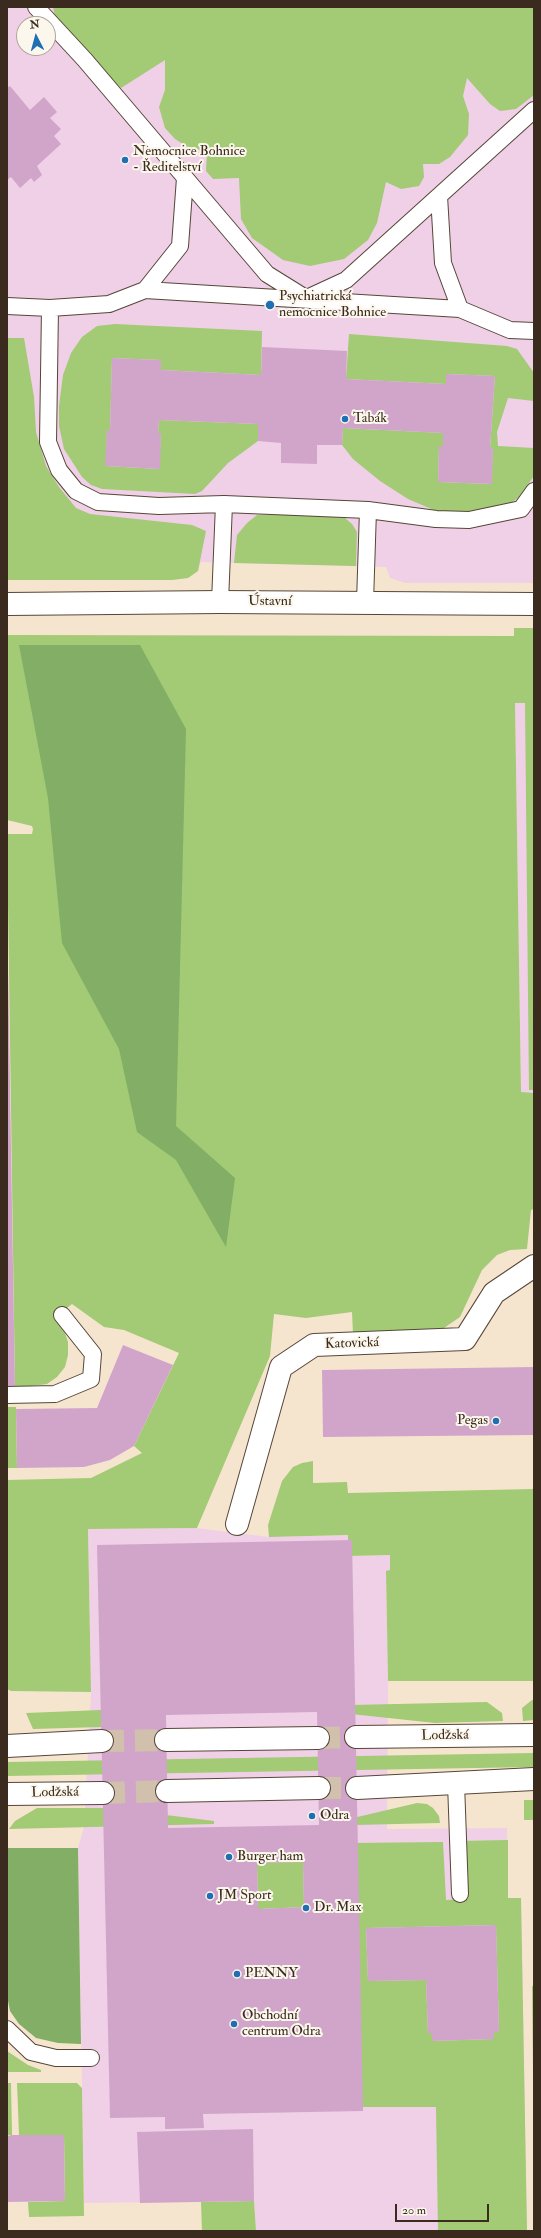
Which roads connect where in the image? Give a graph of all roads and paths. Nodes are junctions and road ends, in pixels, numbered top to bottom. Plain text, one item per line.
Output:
1 (36, 7) edge
2 (534, 110) edge
3 (185, 178) junction
4 (439, 196) junction
5 (145, 290) junction
6 (306, 298) junction
7 (7, 306) edge
8 (50, 308) junction
9 (460, 309) junction
10 (534, 332) edge
11 (534, 491) edge
12 (224, 504) junction
13 (368, 510) junction
14 (220, 602) junction
15 (365, 602) junction
16 (7, 604) edge
17 (534, 604) edge
18 (534, 1266) edge
19 (62, 1315) dead end
20 (7, 1395) edge
21 (237, 1524) dead end
22 (534, 1735) edge
23 (356, 1737) tunnel mouth
24 (318, 1738) tunnel mouth
25 (166, 1740) tunnel mouth
26 (102, 1741) tunnel mouth
27 (7, 1746) edge
28 (534, 1779) edge
29 (456, 1783) junction
30 (319, 1788) tunnel mouth
31 (357, 1788) tunnel mouth
32 (167, 1791) tunnel mouth
33 (103, 1793) tunnel mouth
34 (7, 1794) edge
35 (460, 1894) dead end
36 (7, 2029) edge
37 (91, 2058) dead end

1 - 3 lane
2 - 4 lane
3 - 5 lane
3 - 6 lane
4 - 6 lane
4 - 9 lane
5 - 6 lane
5 - 8 lane
6 - 9 lane
7 - 8 lane
8 - 12 lane
9 - 10 lane
11 - 13 lane
12 - 13 lane
12 - 14 lane
13 - 15 lane
14 - 15 street, Ústavní
14 - 16 street, Ústavní
15 - 17 street, Ústavní
18 - 21 street, Katovická
19 - 20 lane
22 - 23 street, Lodžská
24 - 25 street
26 - 27 street
28 - 29 street
29 - 31 street
29 - 35 lane
30 - 32 street
33 - 34 street, Lodžská
36 - 37 lane

